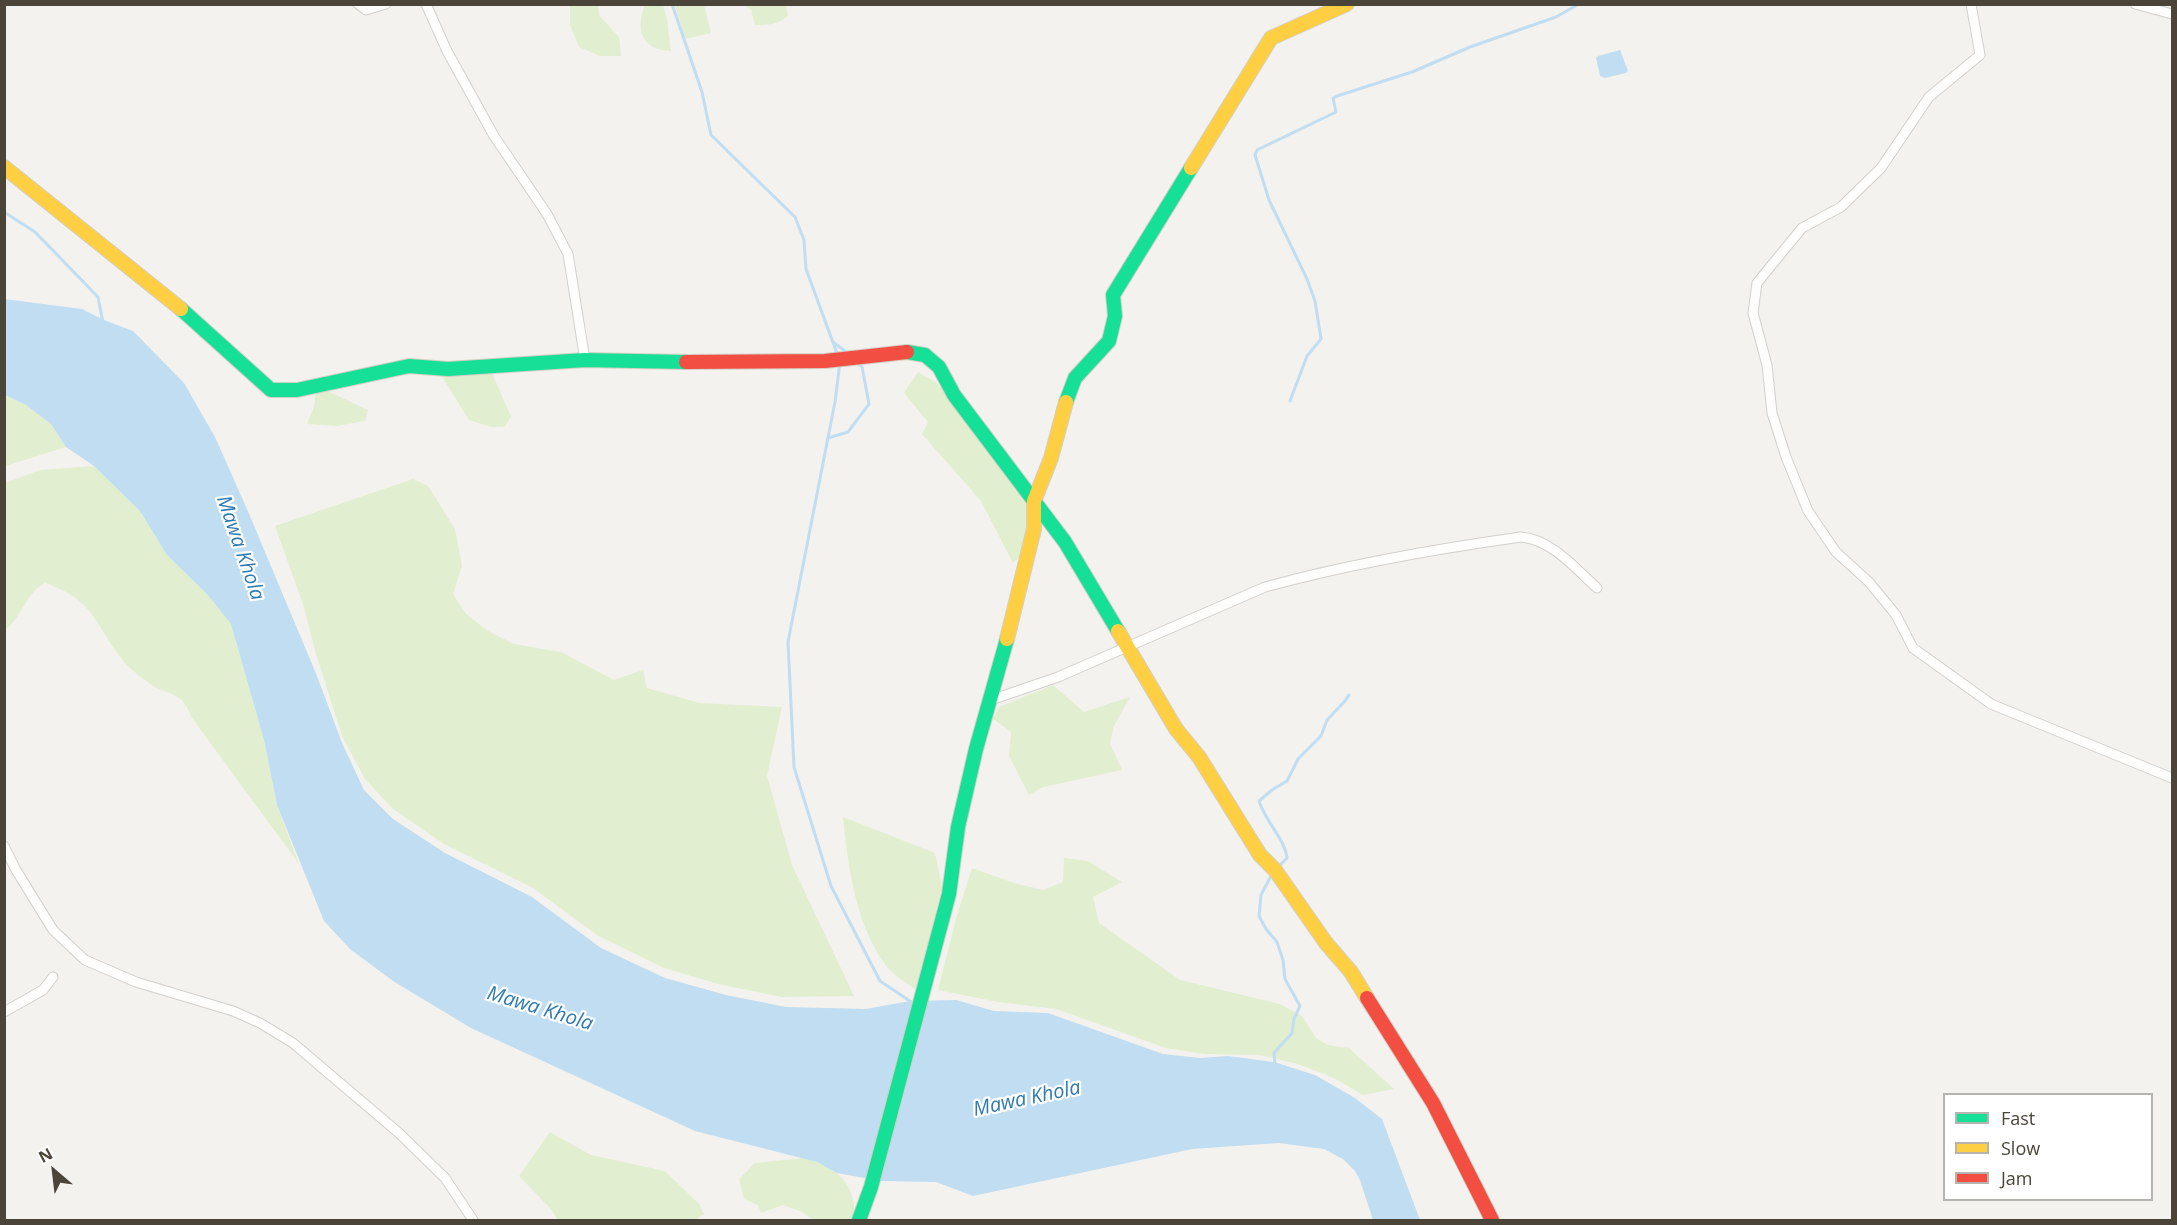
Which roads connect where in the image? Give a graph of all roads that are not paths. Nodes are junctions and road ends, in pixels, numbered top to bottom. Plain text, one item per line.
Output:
1 (358, 4) edge
2 (386, 4) edge
3 (426, 4) edge
4 (1347, 4) edge
5 (1971, 4) edge
6 (2135, 4) edge
7 (2172, 14) edge
8 (4, 167) edge
9 (585, 360) junction
10 (1034, 501) junction
11 (1597, 588) dead end
12 (1126, 648) junction
13 (991, 700) junction
14 (2172, 778) edge
15 (4, 846) edge
16 (54, 977) dead end
17 (4, 1011) edge
18 (473, 1221) edge
19 (859, 1221) edge
20 (1492, 1221) edge

1 - 2 street
3 - 9 street
4 - 10 street
5 - 14 street
6 - 7 street
8 - 9 street
9 - 10 street
10 - 12 street
10 - 13 street
11 - 12 street
12 - 13 street
12 - 20 street
13 - 19 street
15 - 18 street
16 - 17 street

